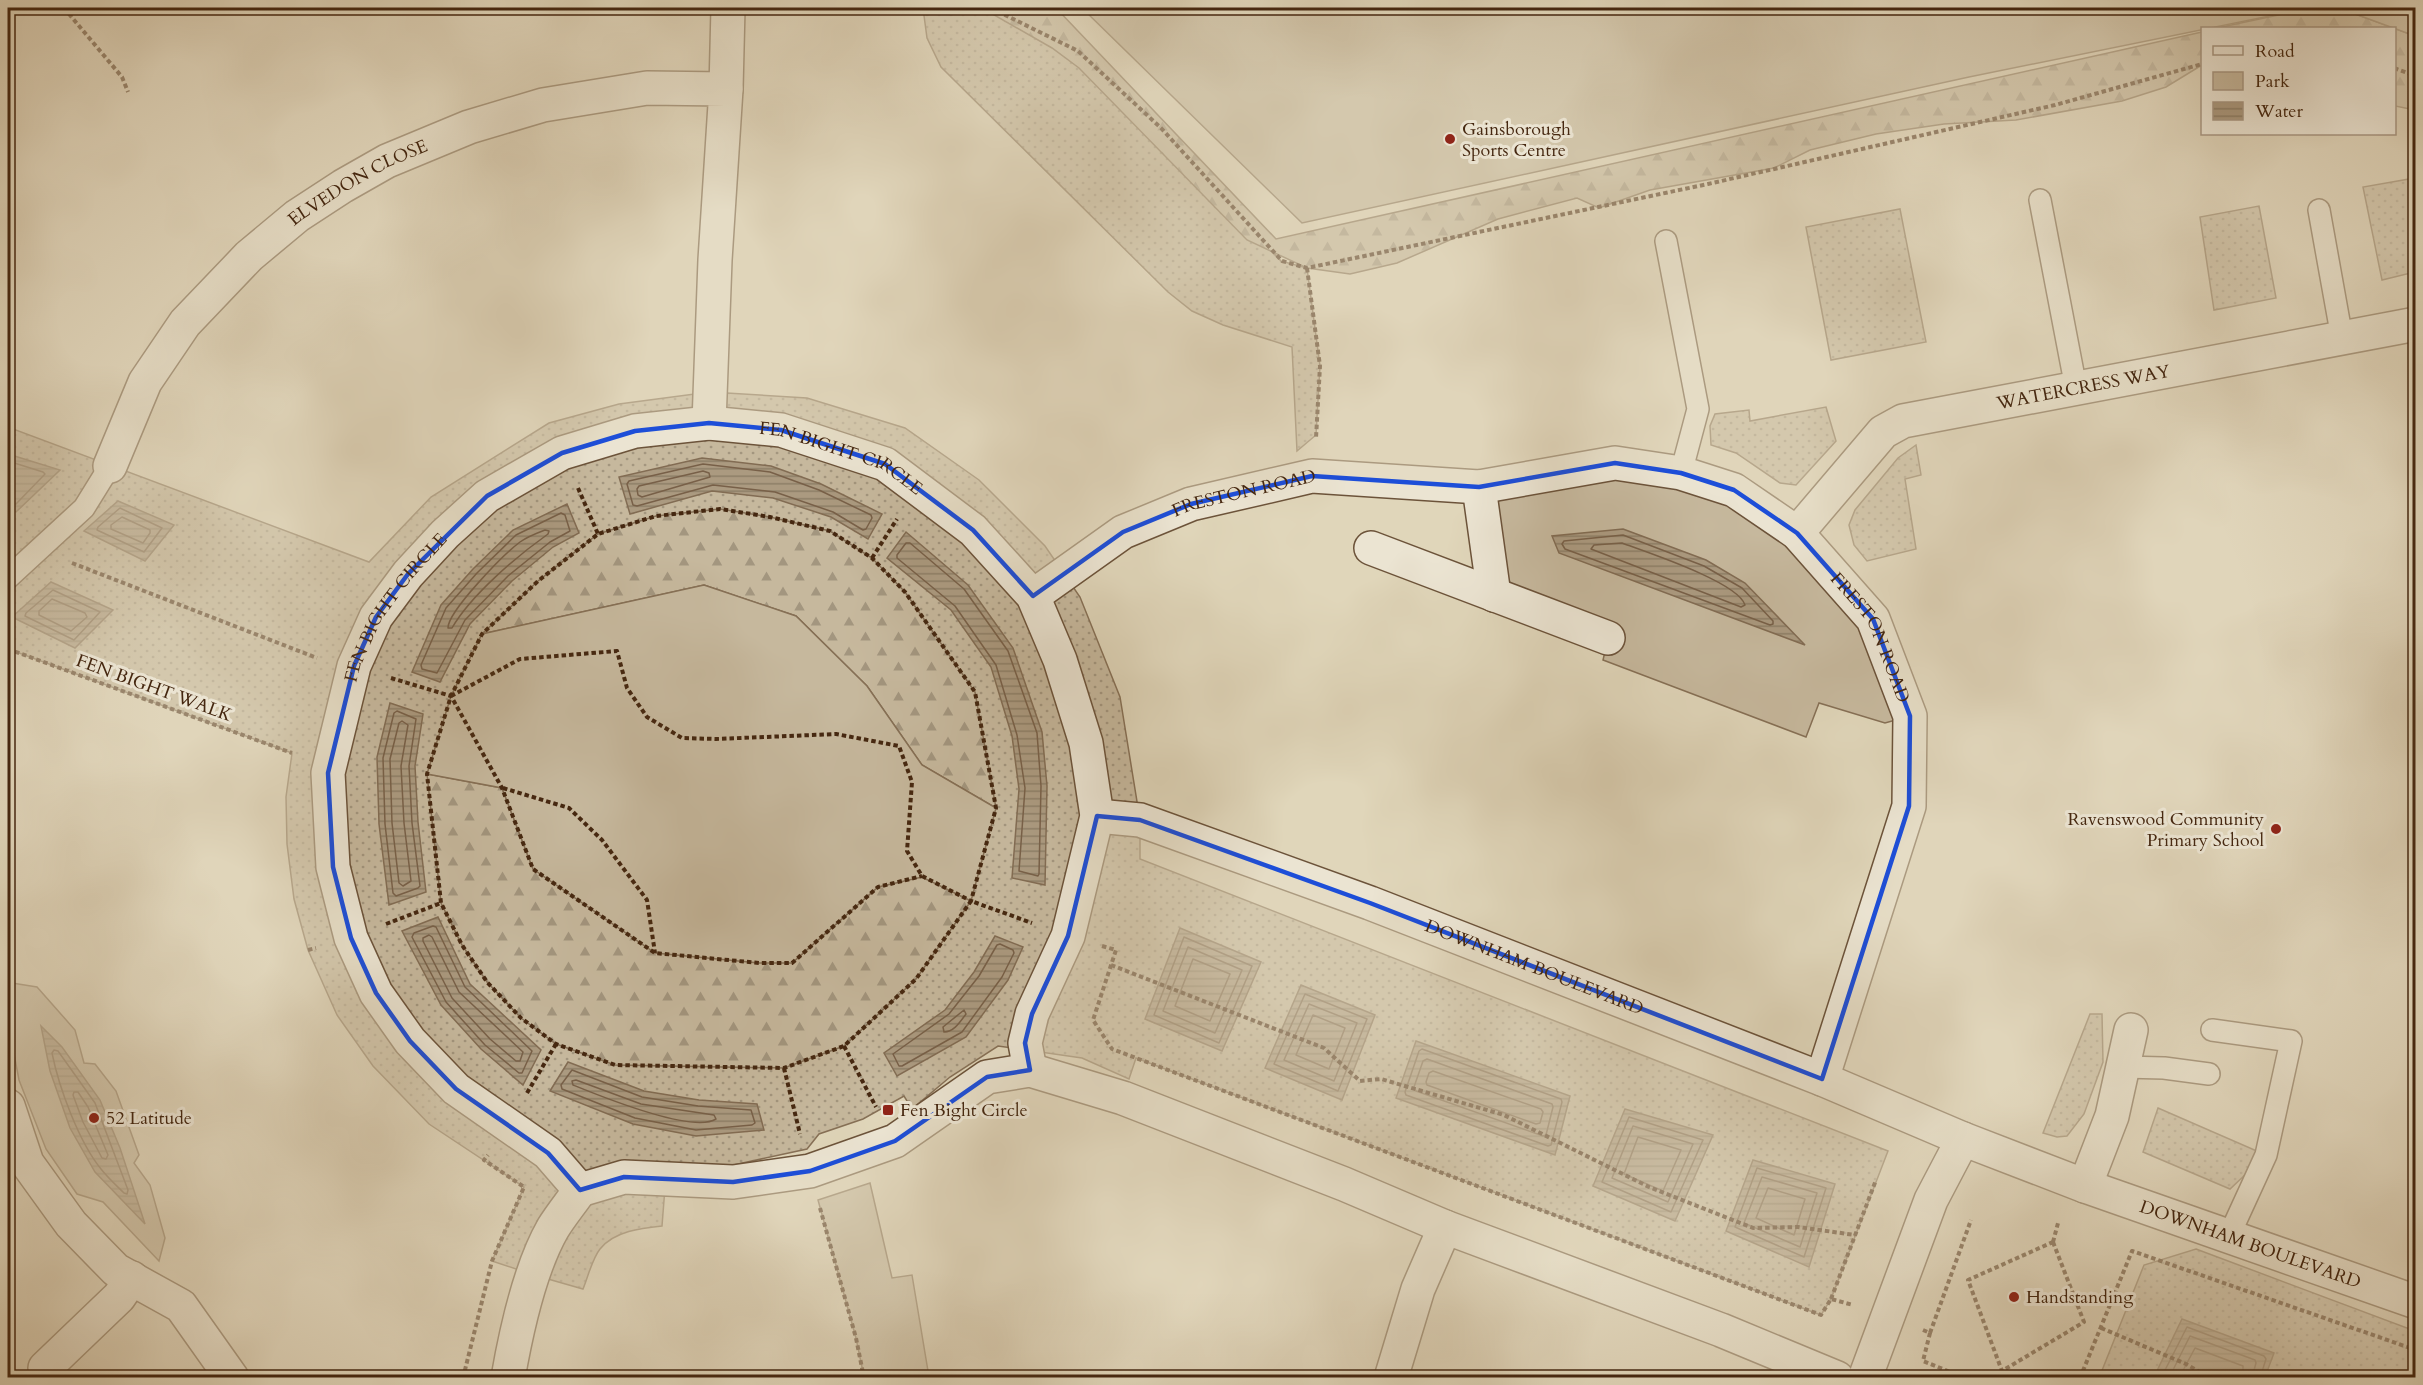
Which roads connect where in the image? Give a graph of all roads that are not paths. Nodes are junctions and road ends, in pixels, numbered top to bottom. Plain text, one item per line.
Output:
1 (728, 8) edge
2 (726, 89) junction
3 (2040, 200) dead end
4 (2319, 210) dead end
5 (1666, 242) dead end
6 (2415, 324) edge
7 (2342, 338) junction
8 (2076, 388) junction
9 (709, 423) junction
10 (110, 466) joint
11 (1681, 473) junction
12 (1479, 487) junction
13 (1797, 533) junction
14 (1371, 548) dead end
15 (8, 578) edge
16 (1494, 595) junction
17 (1033, 596) junction
18 (1608, 638) dead end
19 (1097, 816) junction
20 (2131, 1030) dead end
21 (2212, 1030) dead end
22 (2123, 1067) junction
23 (1030, 1070) junction
24 (2209, 1074) dead end
25 (1822, 1079) junction
26 (8, 1106) edge
27 (1964, 1139) junction
28 (17, 1169) edge
29 (2085, 1186) junction
30 (580, 1190) junction
31 (1445, 1227) junction
32 (2228, 1238) junction
33 (132, 1278) junction
34 (2415, 1302) edge
35 (45, 1368) dead end
36 (232, 1377) edge
37 (508, 1377) edge
38 (1391, 1377) edge
39 (1837, 1377) edge
40 (1865, 1377) edge

1 - 2 street
2 - 9 street
2 - 10 street, ELVEDON CLOSE
3 - 8 lane
4 - 7 lane
5 - 11 lane
6 - 7 street, WATERCRESS WAY
7 - 8 street, WATERCRESS WAY
8 - 13 street, WATERCRESS WAY
9 - 17 street, FEN BIGHT CIRCLE
9 - 30 street, FEN BIGHT CIRCLE
10 - 15 lane
11 - 12 street, FRESTON ROAD
11 - 13 street, FRESTON ROAD
12 - 16 street
12 - 17 street, FRESTON ROAD
13 - 25 street, FRESTON ROAD
14 - 16 street
16 - 18 street
17 - 19 street, FEN BIGHT CIRCLE
19 - 23 street, FEN BIGHT CIRCLE
19 - 25 street, DOWNHAM BOULEVARD
20 - 22 street
21 - 32 lane
22 - 24 lane
22 - 29 street
23 - 30 street
23 - 31 street
25 - 27 street, DOWNHAM BOULEVARD
26 - 28 street
27 - 29 street, DOWNHAM BOULEVARD
27 - 40 street
28 - 33 street
29 - 32 street, DOWNHAM BOULEVARD
30 - 37 street
31 - 38 street
31 - 39 street
32 - 34 street, DOWNHAM BOULEVARD
33 - 35 street
33 - 36 street

